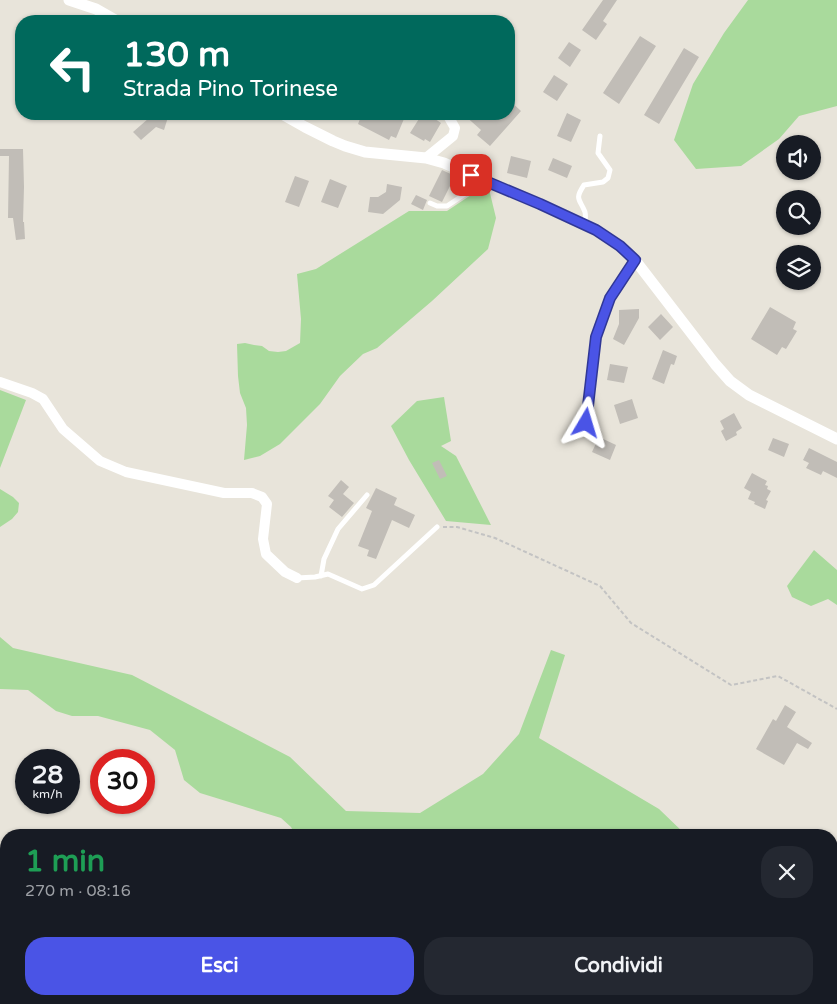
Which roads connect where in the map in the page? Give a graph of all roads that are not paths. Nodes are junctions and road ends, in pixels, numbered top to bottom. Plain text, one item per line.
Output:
1 (69, 0) edge
2 (106, 15) edge
3 (292, 120) edge
4 (450, 120) edge
5 (600, 136) dead end
6 (426, 158) junction
7 (484, 181) junction
8 (430, 203) dead end
9 (585, 226) junction
10 (635, 260) junction
11 (0, 382) edge
12 (586, 423) dead end
13 (837, 439) edge
14 (366, 495) dead end
15 (438, 527) road end
16 (321, 576) junction
17 (297, 578) joint

1 - 2 street
3 - 6 street
4 - 6 street
5 - 9 lane
6 - 7 street
7 - 8 lane
7 - 9 street
9 - 10 street
10 - 12 street
10 - 13 street
11 - 17 street
14 - 16 lane
15 - 16 lane
16 - 17 lane

